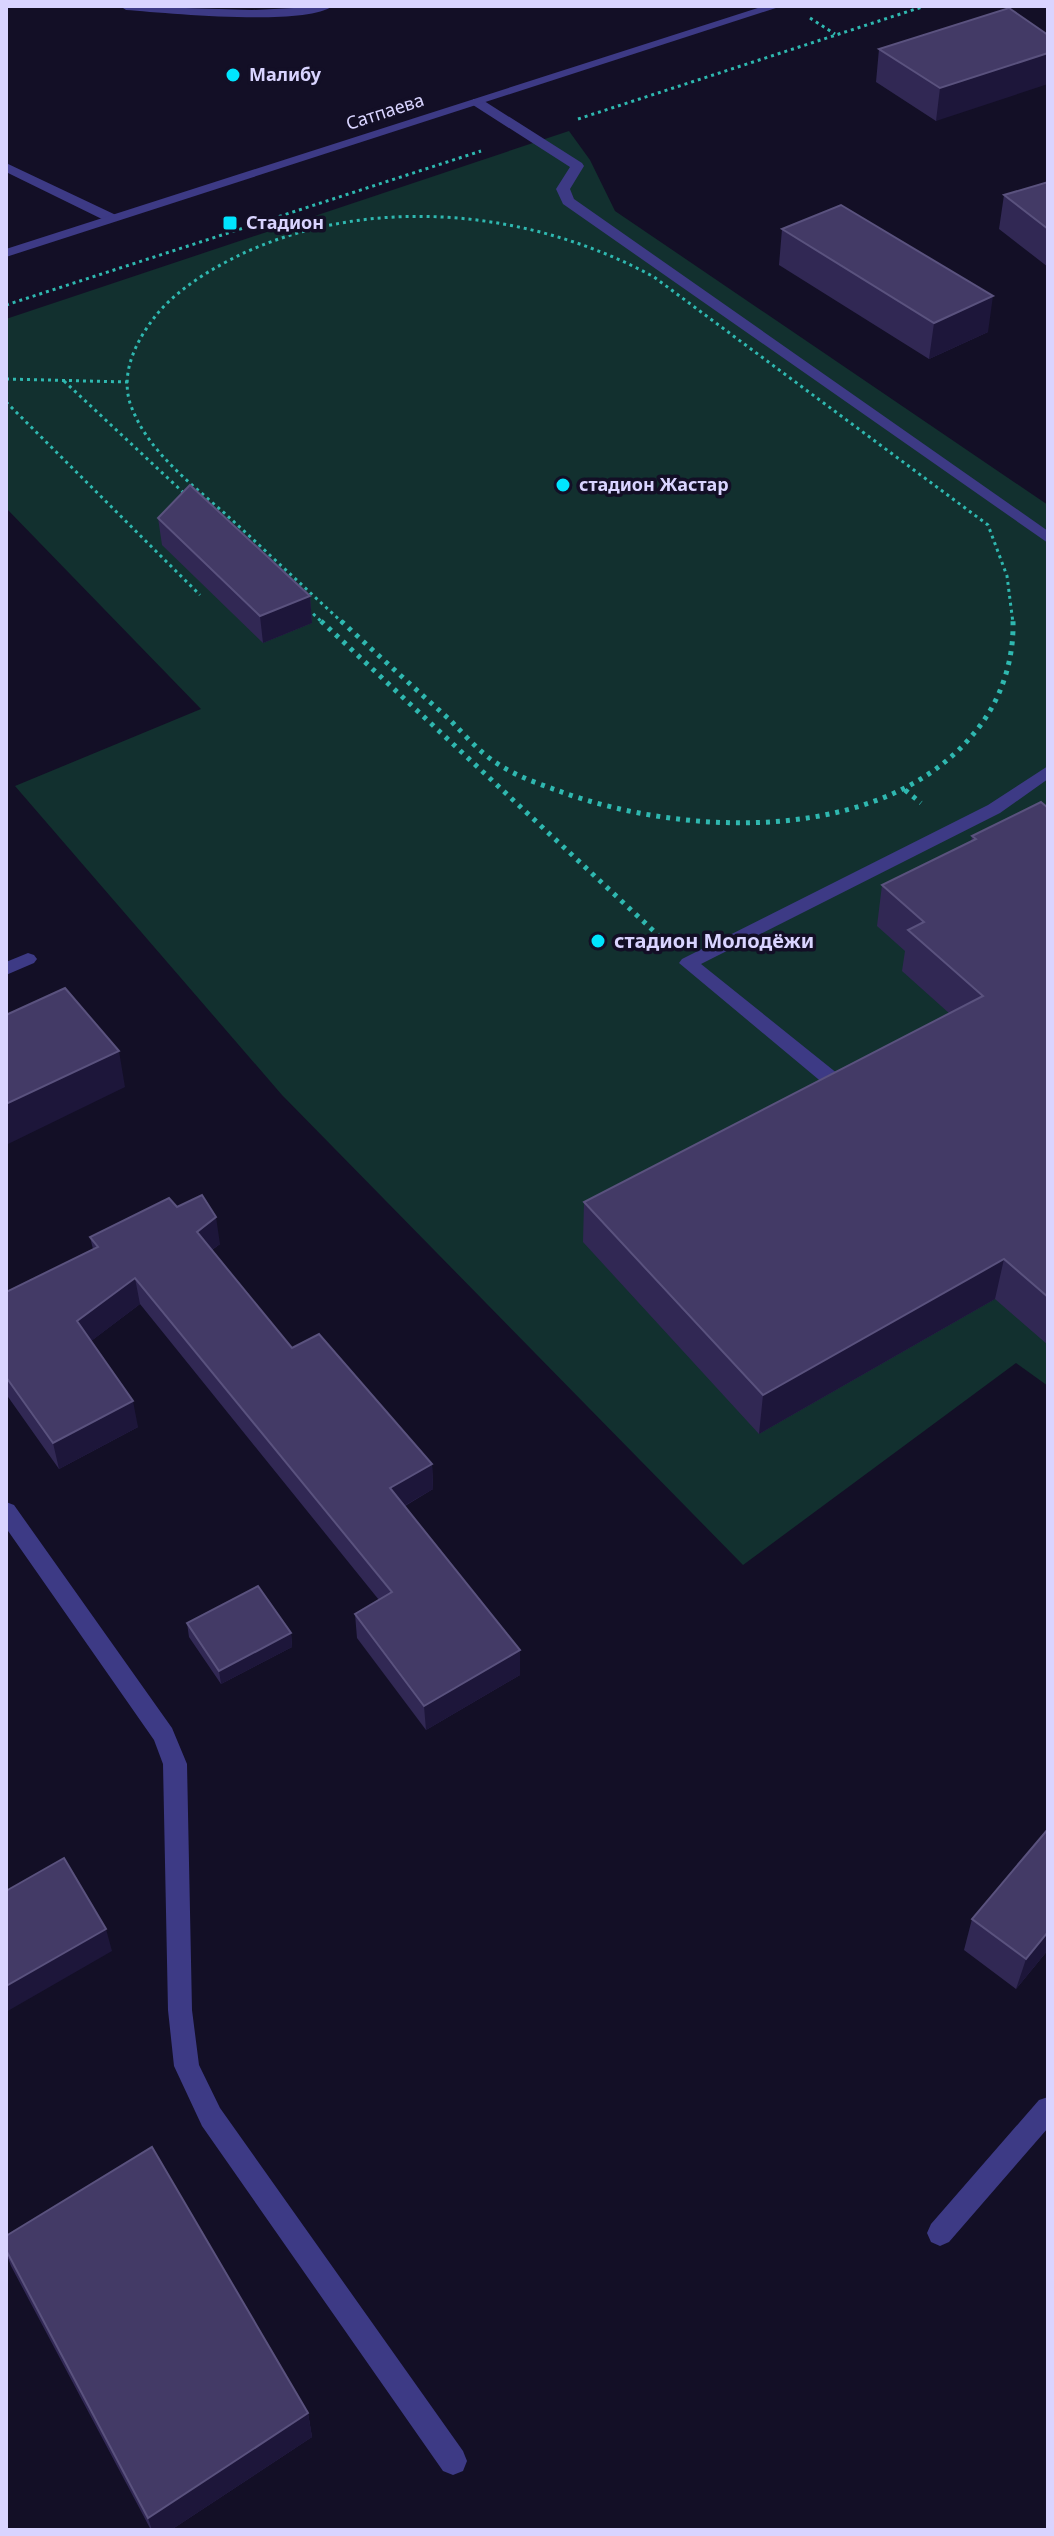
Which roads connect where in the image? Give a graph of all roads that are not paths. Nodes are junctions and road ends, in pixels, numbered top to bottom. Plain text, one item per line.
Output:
1 (126, 6) edge
2 (327, 6) edge
3 (776, 6) edge
4 (477, 102) junction
5 (6, 167) edge
6 (113, 219) junction
7 (6, 253) edge
8 (1048, 538) edge
9 (1048, 771) edge
10 (28, 959) dead end
11 (6, 969) edge
12 (831, 1079) edge
13 (6, 1511) edge
14 (1048, 2109) edge
15 (940, 2233) dead end
16 (453, 2461) dead end

1 - 2 street
3 - 4 street, Сатпаева
4 - 6 street, Сатпаева
4 - 8 street
5 - 6 street
6 - 7 street, Сатпаева
9 - 12 street
10 - 11 street
13 - 16 street
14 - 15 street

